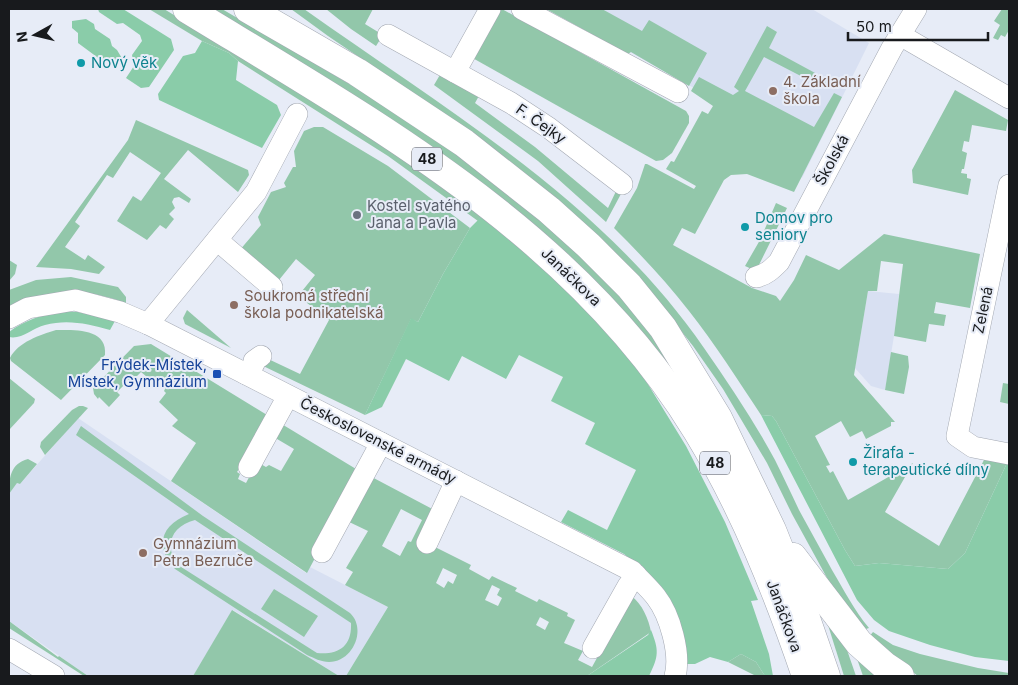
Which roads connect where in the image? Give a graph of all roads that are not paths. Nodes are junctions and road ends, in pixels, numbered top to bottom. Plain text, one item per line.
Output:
1 (187, 9) edge
2 (248, 9) edge
3 (281, 9) edge
4 (490, 9) edge
5 (522, 9) edge
6 (916, 9) edge
7 (388, 35) dead end
8 (900, 35) junction
9 (357, 72) junction
10 (456, 72) junction
11 (678, 92) dead end
12 (1009, 98) edge
13 (297, 114) dead end
14 (622, 184) dead end
15 (1009, 185) edge
16 (217, 240) junction
17 (756, 277) dead end
18 (272, 288) dead end
19 (9, 318) edge
20 (148, 324) junction
21 (261, 356) dead end
22 (246, 374) junction
23 (288, 396) junction
24 (381, 442) junction
25 (1009, 454) edge
26 (249, 467) dead end
27 (456, 481) junction
28 (772, 530) junction
29 (427, 543) dead end
30 (322, 552) dead end
31 (636, 576) junction
32 (774, 590) junction
33 (593, 648) dead end
34 (9, 650) edge
35 (54, 676) edge
36 (675, 676) edge
37 (790, 676) edge
38 (806, 676) edge
39 (826, 676) edge
40 (900, 676) edge

1 - 32 main road, Janáčkova / 48
2 - 9 main road, Janáčkova / 48
3 - 9 main road, 48
4 - 10 street
5 - 11 street
6 - 8 street, Školská
7 - 10 street, F. Čejky
8 - 12 street
8 - 17 street, Školská
9 - 28 main road, Janáčkova / 48
10 - 14 street, F. Čejky
13 - 16 street
15 - 25 street, Zelená
16 - 18 street
16 - 20 street
19 - 20 street, Československé armády
20 - 22 street, Československé armády
21 - 22 street
22 - 23 street, Československé armády
23 - 24 street, Československé armády
23 - 26 street
24 - 27 street, Československé armády
24 - 30 street
27 - 29 street
27 - 31 street, Československé armády
28 - 39 main road, Janáčkova / 48
28 - 40 main road, 48
31 - 33 street
31 - 36 street, Československé armády
32 - 37 main road, 48
32 - 38 main road, Janáčkova / 48
34 - 35 street

